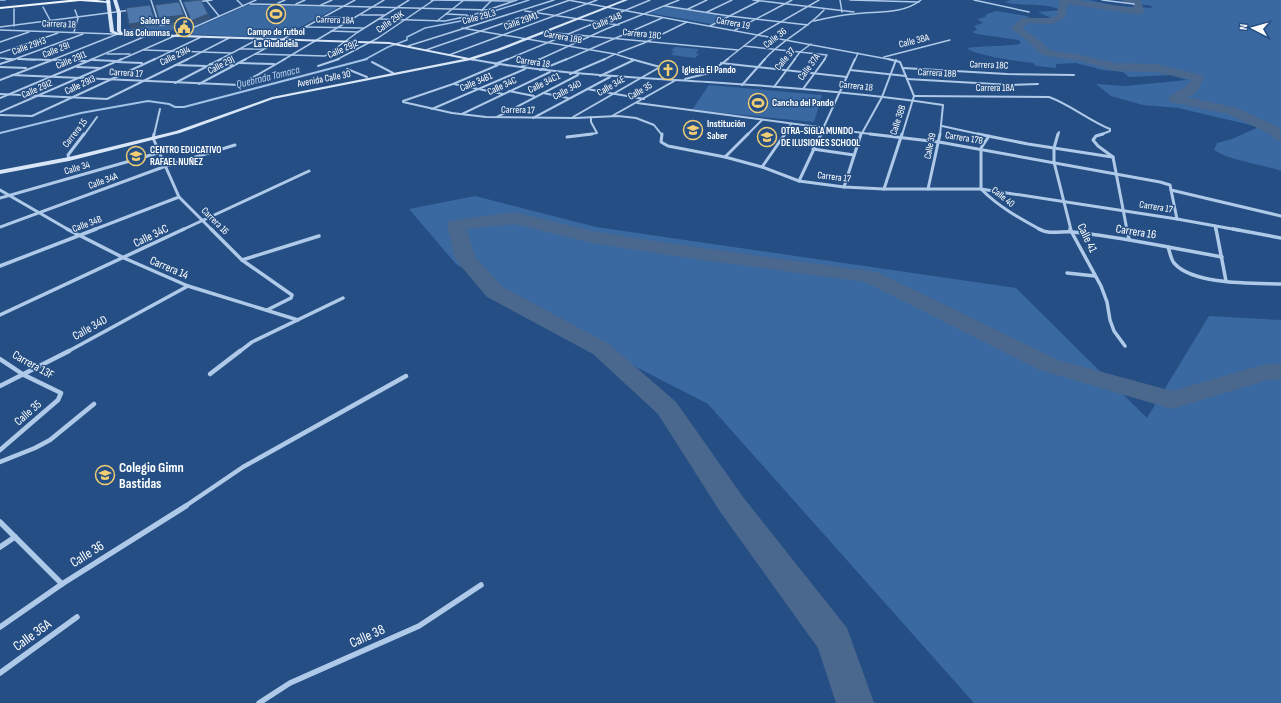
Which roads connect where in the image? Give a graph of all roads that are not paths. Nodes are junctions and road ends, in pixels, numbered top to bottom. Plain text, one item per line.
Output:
1 (0, 0) edge
2 (5, 0) edge
3 (66, 0) edge
4 (80, 0) edge
5 (151, 0) edge
6 (180, 0) edge
7 (206, 0) edge
8 (212, 0) edge
9 (237, 0) edge
10 (256, 0) edge
11 (285, 0) edge
12 (305, 0) edge
13 (332, 0) edge
14 (355, 0) edge
15 (384, 0) edge
16 (409, 0) edge
17 (431, 0) edge
18 (434, 0) edge
19 (464, 0) edge
20 (554, 0) edge
21 (569, 0) edge
22 (597, 0) edge
23 (619, 0) edge
24 (626, 0) edge
25 (650, 0) edge
26 (679, 0) edge
27 (707, 0) edge
28 (732, 0) edge
29 (753, 0) edge
30 (760, 0) edge
31 (792, 0) edge
32 (819, 0) edge
33 (840, 0) edge
34 (850, 0) edge
35 (921, 0) edge
36 (974, 0) edge
37 (1102, 0) edge
38 (108, 1) edge
39 (116, 1) edge
40 (492, 1) edge
41 (517, 1) edge
42 (919, 2) junction
43 (190, 3) edge
44 (183, 4) junction
45 (248, 4) junction
46 (276, 4) junction
47 (588, 4) junction
48 (784, 4) junction
49 (1134, 4) dead end
50 (175, 5) edge
51 (294, 5) junction
52 (242, 6) junction
53 (321, 6) junction
54 (343, 6) junction
55 (664, 6) junction
56 (43, 7) dead end
57 (160, 7) edge
58 (373, 7) junction
59 (605, 7) junction
60 (806, 7) junction
61 (0, 8) edge
62 (153, 8) junction
63 (397, 8) junction
64 (422, 8) junction
65 (14, 9) dead end
66 (453, 9) junction
67 (687, 9) junction
68 (75, 10) dead end
69 (138, 10) edge
70 (482, 10) junction
71 (490, 10) junction
72 (524, 10) junction
73 (624, 10) junction
74 (824, 10) junction
75 (119, 12) junction
76 (537, 12) junction
77 (707, 12) junction
78 (842, 12) junction
79 (1029, 12) dead end
80 (109, 13) junction
81 (860, 13) junction
82 (446, 14) junction
83 (477, 14) junction
84 (644, 14) junction
85 (359, 15) junction
86 (473, 15) junction
87 (509, 15) junction
88 (557, 15) junction
89 (219, 16) junction
90 (384, 16) junction
91 (729, 16) junction
92 (78, 17) junction
93 (323, 17) junction
94 (522, 17) junction
95 (663, 17) junction
96 (353, 18) junction
97 (380, 18) junction
98 (574, 18) junction
99 (579, 18) junction
100 (405, 19) junction
101 (757, 19) junction
102 (50, 20) junction
103 (437, 21) junction
104 (598, 21) junction
105 (814, 21) junction
106 (687, 22) junction
107 (780, 22) junction
108 (186, 23) edge
109 (14, 25) junction
110 (171, 25) edge
111 (619, 25) junction
112 (808, 25) junction
113 (306, 26) junction
114 (710, 26) junction
115 (0, 27) edge
116 (337, 28) junction
117 (364, 28) junction
118 (462, 28) junction
119 (0, 30) edge
120 (734, 30) junction
121 (31, 31) junction
122 (331, 31) junction
123 (61, 32) junction
124 (74, 32) junction
125 (358, 32) junction
126 (481, 32) junction
127 (545, 32) junction
128 (86, 33) junction
129 (120, 34) junction
130 (566, 34) junction
131 (148, 35) junction
132 (503, 35) junction
133 (758, 35) junction
134 (174, 36) junction
135 (201, 37) junction
136 (590, 37) junction
137 (229, 38) junction
138 (258, 39) junction
139 (524, 39) junction
140 (615, 39) junction
141 (281, 40) junction
142 (786, 40) junction
143 (950, 40) dead end
144 (315, 41) junction
145 (0, 42) edge
146 (346, 42) junction
147 (373, 42) junction
148 (646, 42) junction
149 (547, 43) junction
150 (811, 44) junction
151 (408, 46) junction
152 (743, 46) junction
153 (569, 47) junction
154 (239, 49) junction
155 (773, 49) junction
156 (142, 50) junction
157 (263, 50) junction
158 (426, 50) junction
159 (590, 50) junction
160 (738, 50) junction
161 (171, 51) junction
162 (201, 52) junction
163 (800, 52) junction
164 (0, 53) edge
165 (232, 53) junction
166 (618, 53) dead end
167 (858, 53) junction
168 (105, 54) junction
169 (132, 54) junction
170 (255, 54) junction
171 (449, 54) junction
172 (615, 54) junction
173 (289, 55) junction
174 (882, 57) junction
175 (0, 58) edge
176 (15, 59) junction
177 (468, 59) junction
178 (50, 60) junction
179 (90, 60) junction
180 (634, 60) junction
181 (896, 60) junction
182 (87, 61) junction
183 (118, 61) junction
184 (114, 62) junction
185 (372, 62) dead end
186 (238, 63) junction
187 (721, 63) junction
188 (0, 64) edge
189 (144, 64) junction
190 (210, 64) junction
191 (274, 64) junction
192 (495, 64) junction
193 (174, 65) junction
194 (234, 65) junction
195 (498, 65) junction
196 (74, 66) junction
197 (207, 66) junction
198 (318, 66) dead end
199 (756, 67) junction
200 (0, 68) edge
201 (29, 68) junction
202 (102, 68) junction
203 (520, 68) junction
204 (660, 68) joint
205 (903, 68) junction
206 (347, 69) dead end
207 (526, 69) junction
208 (785, 70) junction
209 (850, 70) junction
210 (540, 71) junction
211 (393, 72) junction
212 (550, 72) junction
213 (569, 74) junction
214 (814, 74) junction
215 (890, 74) junction
216 (12, 75) junction
217 (578, 75) junction
218 (599, 76) junction
219 (1074, 76) dead end
220 (50, 77) junction
221 (367, 77) junction
222 (610, 77) junction
223 (847, 77) junction
224 (78, 78) junction
225 (642, 78) junction
226 (906, 78) junction
227 (0, 80) edge
228 (110, 80) junction
229 (676, 80) junction
230 (141, 82) junction
231 (174, 83) junction
232 (199, 84) junction
233 (453, 84) junction
234 (1038, 84) dead end
235 (742, 85) junction
236 (774, 87) junction
237 (586, 89) junction
238 (803, 89) junction
239 (480, 90) junction
240 (509, 91) junction
241 (840, 92) junction
242 (542, 93) junction
243 (0, 94) edge
244 (8, 94) junction
245 (503, 94) junction
246 (614, 94) junction
247 (40, 95) junction
248 (535, 96) junction
249 (914, 96) junction
250 (74, 97) junction
251 (882, 97) junction
252 (0, 98) edge
253 (568, 98) junction
254 (644, 99) junction
255 (913, 100) junction
256 (637, 103) junction
257 (943, 105) joint
258 (160, 109) dead end
259 (432, 109) junction
260 (0, 114) edge
261 (461, 114) junction
262 (612, 116) junction
263 (97, 117) dead end
264 (496, 117) junction
265 (591, 117) junction
266 (532, 118) junction
267 (571, 118) junction
268 (762, 120) junction
269 (791, 124) junction
270 (942, 126) junction
271 (824, 128) junction
272 (862, 132) junction
273 (1059, 132) dead end
274 (990, 136) junction
275 (153, 137) junction
276 (567, 137) dead end
277 (901, 138) junction
278 (939, 142) junction
279 (235, 145) dead end
280 (981, 148) junction
281 (1054, 148) junction
282 (814, 149) junction
283 (158, 153) junction
284 (854, 155) junction
285 (68, 157) junction
286 (725, 157) junction
287 (1113, 157) junction
288 (1054, 162) junction
289 (166, 166) junction
290 (762, 167) junction
291 (0, 168) edge
292 (309, 171) dead end
293 (0, 172) edge
294 (1117, 173) junction
295 (799, 181) junction
296 (844, 187) junction
297 (884, 189) junction
298 (928, 189) junction
299 (981, 189) junction
300 (0, 190) edge
301 (1171, 190) junction
302 (9, 196) junction
303 (179, 197) junction
304 (0, 198) edge
305 (1062, 200) junction
306 (1123, 210) junction
307 (42, 212) junction
308 (1281, 216) edge
309 (1177, 219) junction
310 (204, 220) junction
311 (1215, 226) junction
312 (0, 227) edge
313 (1044, 232) joint
314 (1071, 232) junction
315 (79, 236) junction
316 (319, 236) dead end
317 (1281, 238) edge
318 (1129, 239) junction
319 (1168, 247) junction
320 (1222, 257) junction
321 (124, 258) junction
322 (242, 260) junction
323 (0, 266) edge
324 (1067, 273) dead end
325 (1095, 276) junction
326 (1226, 281) junction
327 (1281, 284) edge
328 (188, 286) junction
329 (343, 298) dead end
330 (267, 310) junction
331 (0, 315) edge
332 (298, 320) junction
333 (1125, 346) dead end
334 (0, 359) edge
335 (210, 374) dead end
336 (24, 375) junction
337 (406, 376) dead end
338 (0, 386) edge
339 (56, 389) joint
340 (94, 404) dead end
341 (0, 450) edge
342 (0, 462) edge
343 (0, 522) edge
344 (14, 537) junction
345 (0, 547) edge
346 (62, 584) junction
347 (481, 585) dead end
348 (77, 617) dead end
349 (0, 626) edge
350 (0, 673) edge
351 (259, 703) edge

1 - 2 street
3 - 61 main road
4 - 38 main road
4 - 61 main road
5 - 62 street
6 - 44 street
7 - 8 street
7 - 43 street
7 - 89 street
9 - 52 street
10 - 45 street, Calle 29I2
11 - 46 street
12 - 51 street
13 - 53 street
14 - 54 street, Calle 29J
15 - 58 street
16 - 63 street, Calle 29J2
17 - 18 street
18 - 19 street
18 - 64 street, Calle 29K
19 - 40 street
19 - 66 street
20 - 72 street, Calle 29L3
21 - 47 street, Carrera 19
21 - 76 street
22 - 47 street, Calle 29M1
23 - 59 main road, Avenida Calle 30
24 - 59 main road, Avenida Calle 30
25 - 73 street
26 - 55 street, Calle 34B
27 - 67 street
28 - 77 street
29 - 30 street
30 - 48 street
30 - 91 street
31 - 48 street
32 - 60 street
33 - 78 street
34 - 42 street
35 - 42 street
36 - 79 street
37 - 49 street
38 - 80 main road
39 - 75 main road
40 - 41 street
40 - 70 street
41 - 71 street
42 - 81 street
44 - 50 street
44 - 108 street
45 - 46 street
45 - 52 street, Calle 29I2
46 - 51 street
47 - 59 street, Carrera 19
47 - 88 street, Calle 29M1
48 - 60 street
48 - 101 street
51 - 53 street
52 - 89 street, Calle 29I2
53 - 54 street
54 - 58 street
54 - 93 street, Calle 29J
55 - 67 street
55 - 84 street, Calle 34B
56 - 102 street
57 - 62 street
58 - 63 street
58 - 85 street
59 - 73 street, Carrera 19
59 - 98 main road, Avenida Calle 30
59 - 99 main road, Avenida Calle 30
60 - 74 street
60 - 107 street
62 - 110 street
63 - 64 street
63 - 90 street, Calle 29J2
64 - 66 street
64 - 100 street, Calle 29K
65 - 109 street
66 - 70 street
66 - 82 street
67 - 77 street
68 - 92 street
69 - 75 street
70 - 71 street
70 - 83 street
71 - 83 street
72 - 76 street
72 - 87 street, Calle 29L3
73 - 84 street, Carrera 19
73 - 104 street
74 - 78 street
74 - 105 street, Calle 36
75 - 80 street
75 - 129 main road
76 - 88 street
76 - 94 street
77 - 91 street
78 - 81 street
80 - 92 street
80 - 129 main road
81 - 105 street
82 - 86 street
82 - 103 street
83 - 86 street
84 - 95 street, Carrera 19
84 - 111 street, Calle 34B
85 - 90 street
85 - 96 street
86 - 103 street
87 - 94 street
87 - 118 street, Calle 29L3
88 - 98 street
88 - 132 street, Calle 29M1
89 - 134 street, Calle 29I2
90 - 97 street, Calle 29J2
91 - 101 street
91 - 114 street
92 - 102 street
92 - 109 street
92 - 124 street
93 - 96 street
93 - 113 street, Calle 29J
94 - 126 street
95 - 106 street, Carrera 19
95 - 140 street
96 - 116 street
97 - 100 street
97 - 117 street, Calle 29J2
98 - 99 street
98 - 139 main road, Avenida Calle 30
99 - 104 street
99 - 127 main road, Avenida Calle 30
100 - 103 street
100 - 147 street, Calle 29K
101 - 107 street
101 - 120 street
102 - 109 street
104 - 111 street
104 - 130 street
105 - 112 street, Calle 36
106 - 114 street, Carrera 19
106 - 148 street
107 - 112 street
107 - 133 street
109 - 115 street
111 - 136 street, Calle 34B
112 - 142 street, Calle 36
113 - 116 street, Carrera 18A
113 - 141 street, Calle 29J
114 - 120 street, Carrera 19
116 - 117 street, Carrera 18A
116 - 122 street
117 - 125 street, Calle 29J2
118 - 126 street, Carrera 18B
118 - 151 street, Calle 29L3
119 - 121 street, Carrera 18
120 - 133 street, Carrera 19
121 - 123 street, Carrera 18
121 - 145 street
122 - 125 street, Calle 29J2
122 - 144 street
123 - 124 street, Carrera 18
123 - 164 street
124 - 128 street, Carrera 18
125 - 146 street, Calle 29J2
126 - 132 street, Carrera 18B
126 - 158 street
127 - 130 street, Carrera 18C
127 - 139 main road, Avenida Calle 30
128 - 129 street, Carrera 18
128 - 176 street, Calle 29H3
129 - 131 main road, Carrera 18
129 - 178 street, Calle 29I
130 - 136 street, Carrera 18C
130 - 149 street
131 - 134 main road, Carrera 18
131 - 168 street, Calle 29I1
132 - 139 street, Carrera 18B
132 - 171 street, Calle 29M1
133 - 142 street, Carrera 19
133 - 152 street
134 - 135 main road, Carrera 18
134 - 156 street, Calle 29I2
135 - 137 main road, Carrera 18
135 - 161 street, Calle 29I3
136 - 140 street, Carrera 18C
136 - 153 street, Calle 34B
137 - 138 main road, Carrera 18
137 - 162 street, Calle 29I4
138 - 141 main road, Carrera 18
138 - 154 street
139 - 149 street, Carrera 18B
139 - 177 main road, Avenida Calle 30
140 - 148 street, Carrera 18C
140 - 159 street
141 - 144 main road, Carrera 18
141 - 157 street, Calle 29J
142 - 150 street, Carrera 19
142 - 155 street, Calle 36
143 - 174 street, Calle 38A
144 - 146 main road, Carrera 18
144 - 173 street
146 - 147 main road, Carrera 18
146 - 173 street, Calle 29J2
147 - 151 main road, Carrera 18
147 - 198 street, Calle 29J2
148 - 160 street, Carrera 18C
148 - 166 street
149 - 153 street, Carrera 18B
149 - 192 street
150 - 163 street, Calle 37
150 - 167 street, Carrera 19
151 - 158 main road, Carrera 18
152 - 155 street
152 - 160 street
153 - 159 street, Carrera 18B
153 - 203 street, Calle 34B
154 - 157 street
154 - 165 street
155 - 163 street
155 - 199 street, Calle 36
156 - 161 street
156 - 169 street, Calle 29I2
157 - 170 street, Calle 29J
158 - 171 main road, Carrera 18
159 - 172 street, Carrera 18B
159 - 210 street
160 - 187 street
161 - 162 street
161 - 189 street, Calle 29I3
162 - 165 street
162 - 193 street, Calle 29I4
163 - 208 street, Calle 37
163 - 214 street, Calle 37A
165 - 190 street
167 - 174 street, Carrera 19
167 - 209 street
168 - 169 street
168 - 179 street, Calle 29I1
169 - 183 street, Calle 29I2
170 - 173 street
170 - 186 street, Calle 29J
171 - 177 main road, Carrera 18
172 - 180 street, Carrera 18B
172 - 213 street, Calle 34C1
173 - 191 street
174 - 181 street, Carrera 19
175 - 176 street
176 - 178 street
176 - 188 street, Calle 29H3
177 - 192 street, Carrera 18
177 - 211 main road, Avenida Calle 30
177 - 275 main road, Avenida Calle 30
178 - 182 street
178 - 201 street, Calle 29I
179 - 182 street, Calle 29I1
179 - 183 street
180 - 204 street, Carrera 18B
180 - 218 street
181 - 205 street, Calle 38B
181 - 215 street, Calle 38A
182 - 196 street, Calle 29I1
183 - 184 street, Calle 29I2
184 - 189 street
184 - 202 street, Calle 29I2
185 - 211 street
186 - 191 street
186 - 194 street, Calle 29J
187 - 199 street
187 - 229 street
189 - 228 street, Calle 29I3
190 - 194 street
190 - 197 street
191 - 232 street, Carrera 17
192 - 195 street, Carrera 18
193 - 197 street
193 - 230 street, Calle 29I4
194 - 232 street, Calle 29J
195 - 203 street, Carrera 18
195 - 233 street
196 - 202 street
196 - 220 street, Calle 29I1
197 - 231 street
199 - 208 street
199 - 235 street, Calle 36
200 - 201 street
201 - 216 street, Calle 29I
202 - 224 street, Calle 29I2
203 - 207 street, Carrera 18
204 - 225 street, Calle 34E
205 - 219 street, Carrera 18C
205 - 226 street, Calle 38B
206 - 221 street
207 - 210 street, Carrera 18
207 - 239 street, Calle 34B1
208 - 214 street
208 - 236 street, Calle 37
209 - 215 street, Carrera 18B
209 - 223 street
210 - 212 street, Carrera 18
211 - 221 main road, Avenida Calle 30
212 - 213 street, Carrera 18
212 - 240 street, Calle 34C
213 - 217 street, Carrera 18
214 - 223 street
214 - 238 street, Calle 37A
215 - 226 street, Carrera 18B
215 - 251 street, Calle 38A
216 - 220 street, Carrera 17
216 - 227 street, Calle 29I
217 - 218 street, Carrera 18
217 - 242 street, Calle 34C1
218 - 222 street, Carrera 18
220 - 224 street, Carrera 17
220 - 244 street, Calle 29I1
221 - 275 main road, Avenida Calle 30
222 - 225 street, Carrera 18
222 - 237 street, Calle 34D
223 - 241 street
224 - 228 street, Carrera 17
224 - 247 street, Calle 29I2
225 - 229 street, Carrera 18
225 - 246 street, Calle 34E
226 - 234 street, Carrera 18B
226 - 249 street, Calle 38B
228 - 230 street, Carrera 17
228 - 250 street, Calle 29I3
229 - 235 street, Carrera 18
229 - 254 street, Calle 35
230 - 231 street, Carrera 17
230 - 250 street, Calle 29I4
231 - 232 street, Carrera 17
233 - 239 street
233 - 259 street, Carrera 17
235 - 236 street, Carrera 18
236 - 238 street, Carrera 18
237 - 246 street
237 - 253 street, Calle 34D
238 - 241 street, Carrera 18
239 - 245 street
239 - 259 street, Calle 34B1
240 - 245 street, Calle 34C
240 - 248 street
241 - 251 street, Carrera 18
241 - 271 street
242 - 248 street, Calle 34C1
242 - 253 street
243 - 244 street
244 - 247 street
244 - 252 street, Calle 29I1
245 - 261 street, Calle 34C
246 - 254 street
246 - 267 street, Calle 34E
247 - 250 street
247 - 260 street, Calle 29I2
248 - 264 street, Calle 34C1
249 - 255 street, Calle 38B
249 - 287 street, Carrera 18A
250 - 260 street, Calle 29I3
251 - 255 street, Carrera 18
251 - 272 street, Calle 38A
253 - 266 street, Calle 34D
254 - 256 street, Calle 35
255 - 257 street, Carrera 18
255 - 277 street, Calle 38B
256 - 262 street, Calle 35
256 - 268 street, Carrera 17B
257 - 270 street, Calle 39
258 - 275 street
259 - 261 street, Carrera 17
261 - 264 street, Carrera 17
262 - 265 street, Carrera 17
262 - 286 street, Carrera 17
263 - 285 street, Carrera 15
264 - 266 street, Carrera 17
265 - 267 street, Carrera 17
265 - 276 street
266 - 267 street, Carrera 17
268 - 269 street, Carrera 17B
268 - 286 street
269 - 271 street, Carrera 17B
269 - 290 street
270 - 274 street
270 - 278 street, Calle 39
271 - 272 street, Carrera 17B
271 - 282 street
272 - 277 street, Carrera 17B
272 - 284 street, Calle 38A
273 - 281 street, Calle 41
274 - 280 street
274 - 281 street
275 - 283 street, Carrera 16
275 - 285 main road, Avenida Calle 30
277 - 278 street, Carrera 17B
277 - 297 street, Calle 38B
278 - 280 street, Carrera 17B
278 - 298 street, Calle 39
279 - 289 street, Calle 34A
280 - 288 street, Carrera 17B
280 - 299 street, Calle 40
281 - 287 street
281 - 288 street, Calle 41
282 - 284 street
282 - 295 street
283 - 289 street, Carrera 16
283 - 302 street, Calle 34
284 - 296 street, Calle 38A
285 - 291 main road, Avenida Calle 30
285 - 293 main road, Avenida Calle 30
286 - 290 street, Carrera 17
287 - 294 street
288 - 294 street, Carrera 17B
288 - 305 street, Calle 41
289 - 303 street, Carrera 16
289 - 307 street, Calle 34A
290 - 295 street, Carrera 17
292 - 310 street, Calle 34C
294 - 301 street, Carrera 17B
294 - 306 street
295 - 296 street, Carrera 17
296 - 297 street, Carrera 17
297 - 298 street, Carrera 17
298 - 299 street, Carrera 17
299 - 305 street, Carrera 17
299 - 313 street, Calle 40
300 - 302 street, Carrera 14
301 - 308 street, Carrera 17B
301 - 309 street
302 - 304 street, Calle 34
302 - 307 street, Carrera 14
303 - 310 street, Carrera 16
303 - 315 street, Calle 34B
305 - 306 street, Carrera 17
305 - 314 street, Calle 41
306 - 309 street, Carrera 17
306 - 318 street
307 - 312 street, Calle 34A
307 - 315 street, Carrera 14
309 - 311 street, Carrera 17
310 - 321 street, Calle 34C
310 - 322 street, Carrera 16
311 - 317 street, Carrera 17
311 - 320 street
313 - 314 street, Carrera 16
314 - 318 street, Carrera 16
314 - 325 street, Calle 41
315 - 321 street, Carrera 14
315 - 323 street, Calle 34B
316 - 322 street
318 - 319 street, Carrera 16
319 - 320 street
319 - 326 street, Carrera 16
320 - 326 street
321 - 328 street, Carrera 14
321 - 331 street, Calle 34C
322 - 330 street, Carrera 16
324 - 325 street
325 - 333 street, Calle 41
326 - 327 street, Carrera 16
328 - 330 street, Carrera 14
328 - 336 street, Calle 34D
329 - 332 street
330 - 332 street, Carrera 14
332 - 335 street
334 - 336 street, Carrera 13F
336 - 338 street, Calle 34D
336 - 339 street, Carrera 13F
337 - 346 street, Calle 36
339 - 341 street, Calle 35
340 - 342 street
343 - 344 street
344 - 345 street
344 - 346 street
346 - 349 street, Calle 36
347 - 351 street, Calle 38
348 - 350 street, Calle 36A

